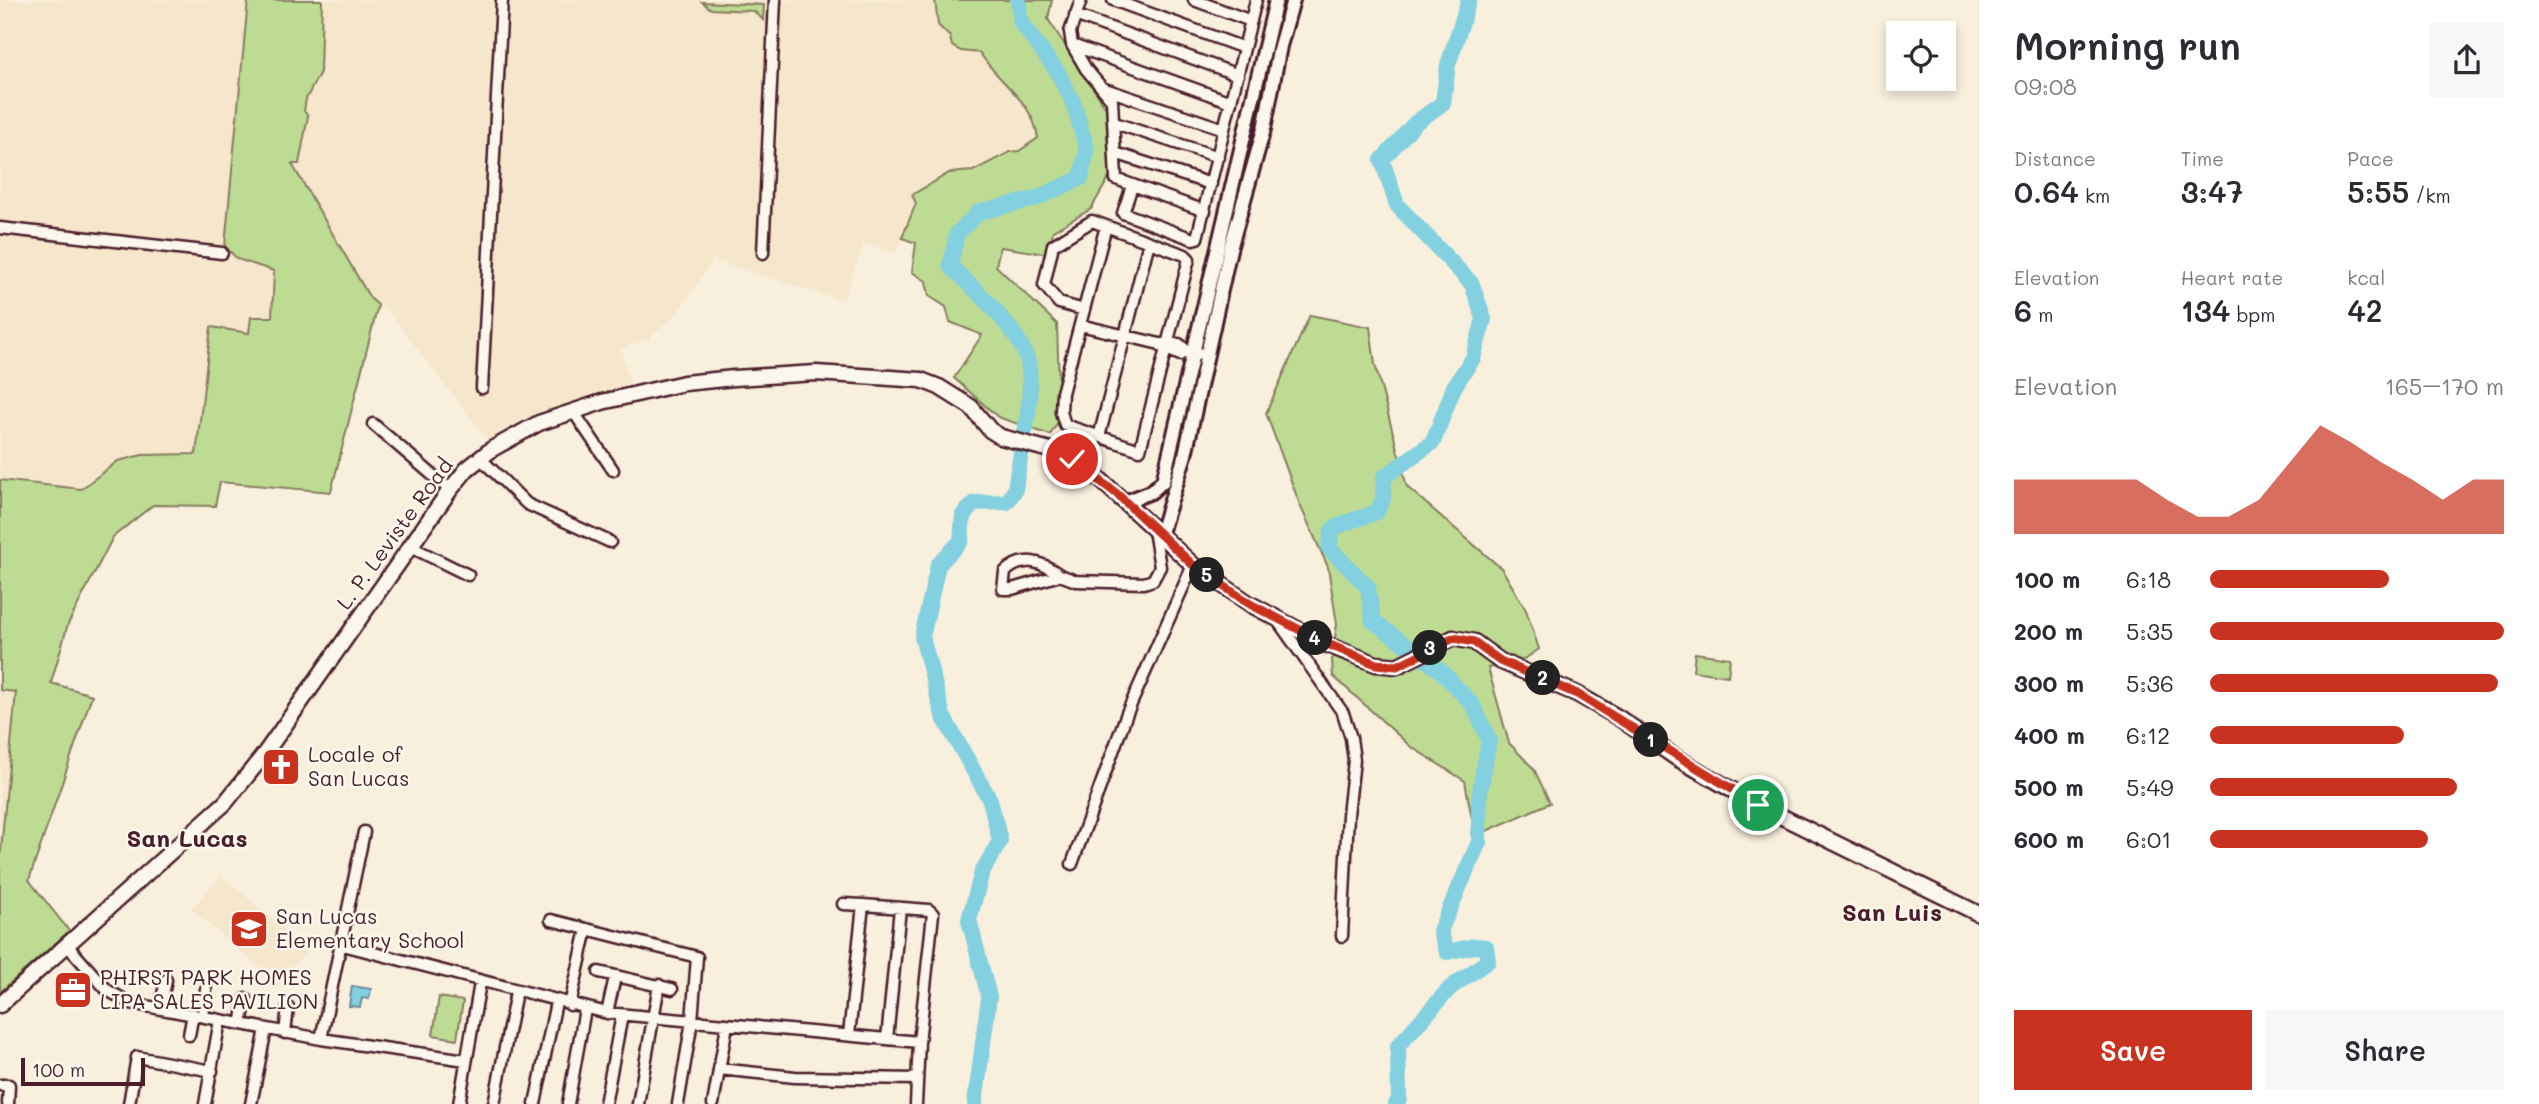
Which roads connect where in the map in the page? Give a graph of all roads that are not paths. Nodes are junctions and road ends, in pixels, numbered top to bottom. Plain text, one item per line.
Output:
1 (502, 0) edge
2 (775, 0) edge
3 (1081, 0) edge
4 (1113, 0) edge
5 (1194, 0) edge
6 (1256, 0) edge
7 (1276, 0) edge
8 (1293, 0) edge
9 (1075, 15) junction
10 (1251, 21) junction
11 (1073, 45) junction
12 (1244, 48) junction
13 (1238, 75) junction
14 (1102, 88) junction
15 (1231, 102) junction
16 (1115, 123) junction
17 (1224, 129) junction
18 (1115, 153) junction
19 (1217, 157) junction
20 (1211, 184) junction
21 (1132, 186) junction
22 (1205, 211) junction
23 (1105, 226) junction
24 (0, 228) edge
25 (1149, 242) junction
26 (222, 253) dead end
27 (763, 253) dead end
28 (1084, 310) junction
29 (1080, 325) junction
30 (1125, 336) junction
31 (1164, 346) junction
32 (1190, 351) junction
33 (1207, 355) junction
34 (482, 388) dead end
35 (573, 411) junction
36 (373, 425) dead end
37 (1099, 437) junction
38 (480, 457) junction
39 (613, 470) dead end
40 (1163, 481) junction
41 (1176, 485) junction
42 (450, 489) junction
43 (1125, 502) junction
44 (1157, 533) junction
45 (610, 542) dead end
46 (409, 546) junction
47 (1193, 565) junction
48 (468, 575) dead end
49 (1060, 575) junction
50 (1276, 618) junction
51 (364, 832) dead end
52 (1072, 864) dead end
53 (843, 904) dead end
54 (863, 905) junction
55 (900, 908) junction
56 (1979, 914) edge
57 (551, 920) dead end
58 (587, 929) junction
59 (1342, 936) dead end
60 (66, 944) junction
61 (339, 944) junction
62 (599, 972) dead end
63 (615, 977) junction
64 (166, 980) dead end
65 (480, 982) junction
66 (659, 985) junction
67 (206, 989) dead end
68 (672, 989) dead end
69 (516, 992) junction
70 (246, 999) dead end
71 (556, 1002) junction
72 (0, 1005) edge
73 (570, 1005) junction
74 (288, 1007) dead end
75 (160, 1009) junction
76 (584, 1009) junction
77 (607, 1013) junction
78 (198, 1015) junction
79 (622, 1015) junction
80 (654, 1018) junction
81 (220, 1020) junction
82 (692, 1021) junction
83 (241, 1024) junction
84 (727, 1024) junction
85 (265, 1029) junction
86 (285, 1033) junction
87 (189, 1034) dead end
88 (849, 1035) junction
89 (321, 1039) junction
90 (887, 1039) junction
91 (919, 1042) junction
92 (466, 1060) junction
93 (719, 1069) junction
94 (212, 1071) junction
95 (917, 1079) junction
96 (0, 1085) edge
97 (8, 1104) edge
98 (129, 1104) edge
99 (205, 1104) edge
100 (251, 1104) edge
101 (459, 1104) edge
102 (494, 1104) edge
103 (535, 1104) edge
104 (568, 1104) edge
105 (605, 1104) edge
106 (638, 1104) edge
107 (678, 1104) edge
108 (713, 1104) edge
109 (916, 1104) edge

1 - 34 street
2 - 27 street
3 - 9 street
4 - 12 street
5 - 10 street
6 - 10 street
7 - 32 street
8 - 33 street
9 - 11 street
9 - 13 street
10 - 12 street
11 - 14 street
11 - 15 street
12 - 13 street
13 - 15 street
14 - 16 street
14 - 17 street
15 - 17 street
16 - 18 street
16 - 19 street
17 - 19 street
18 - 20 street
18 - 21 street
19 - 20 street
20 - 22 street
21 - 22 street
21 - 22 street
23 - 25 street
23 - 28 street
23 - 28 street
24 - 26 street
25 - 30 street
25 - 31 street
28 - 29 street
29 - 30 street
29 - 37 street
30 - 31 street
30 - 37 street
31 - 32 street
31 - 37 street
32 - 33 street
32 - 40 street
33 - 41 street
35 - 38 main road, L. P. Leviste Road
35 - 39 street
35 - 43 main road, L. P. Leviste Road
36 - 42 street
38 - 42 main road, L. P. Leviste Road
38 - 45 street
40 - 41 street
40 - 43 street
41 - 44 street
42 - 46 main road, L. P. Leviste Road
43 - 44 main road, L. P. Leviste Road
44 - 47 main road, L. P. Leviste Road
44 - 49 street
46 - 48 street
46 - 60 main road, L. P. Leviste Road
47 - 50 main road, L. P. Leviste Road
47 - 52 street
49 - 49 street
50 - 56 main road, L. P. Leviste Road
50 - 59 street
51 - 61 street
53 - 54 street
54 - 55 street
54 - 88 street
55 - 90 street
55 - 91 street
57 - 58 street
58 - 73 street
58 - 82 street
60 - 72 main road, L. P. Leviste Road
60 - 75 street
61 - 65 street
61 - 89 street
62 - 63 street
63 - 66 street
63 - 77 street
64 - 75 street
65 - 69 street
65 - 92 street
66 - 68 street
66 - 80 street
67 - 78 street
69 - 71 street
69 - 102 street
70 - 83 street
71 - 73 street
71 - 103 street
73 - 76 street
74 - 86 street
75 - 78 street
76 - 77 street
76 - 104 street
77 - 79 street
78 - 81 street
78 - 87 street
79 - 80 street
79 - 105 street
80 - 82 street
80 - 106 street
81 - 83 street
81 - 94 street
82 - 84 street
82 - 107 street
83 - 85 street
84 - 88 street
84 - 93 street
85 - 86 street
85 - 100 street
86 - 89 street
88 - 90 street
89 - 92 street
90 - 91 street
91 - 95 street
92 - 101 street
93 - 95 street
93 - 108 street
94 - 98 street
94 - 99 street
95 - 109 street
96 - 97 street

